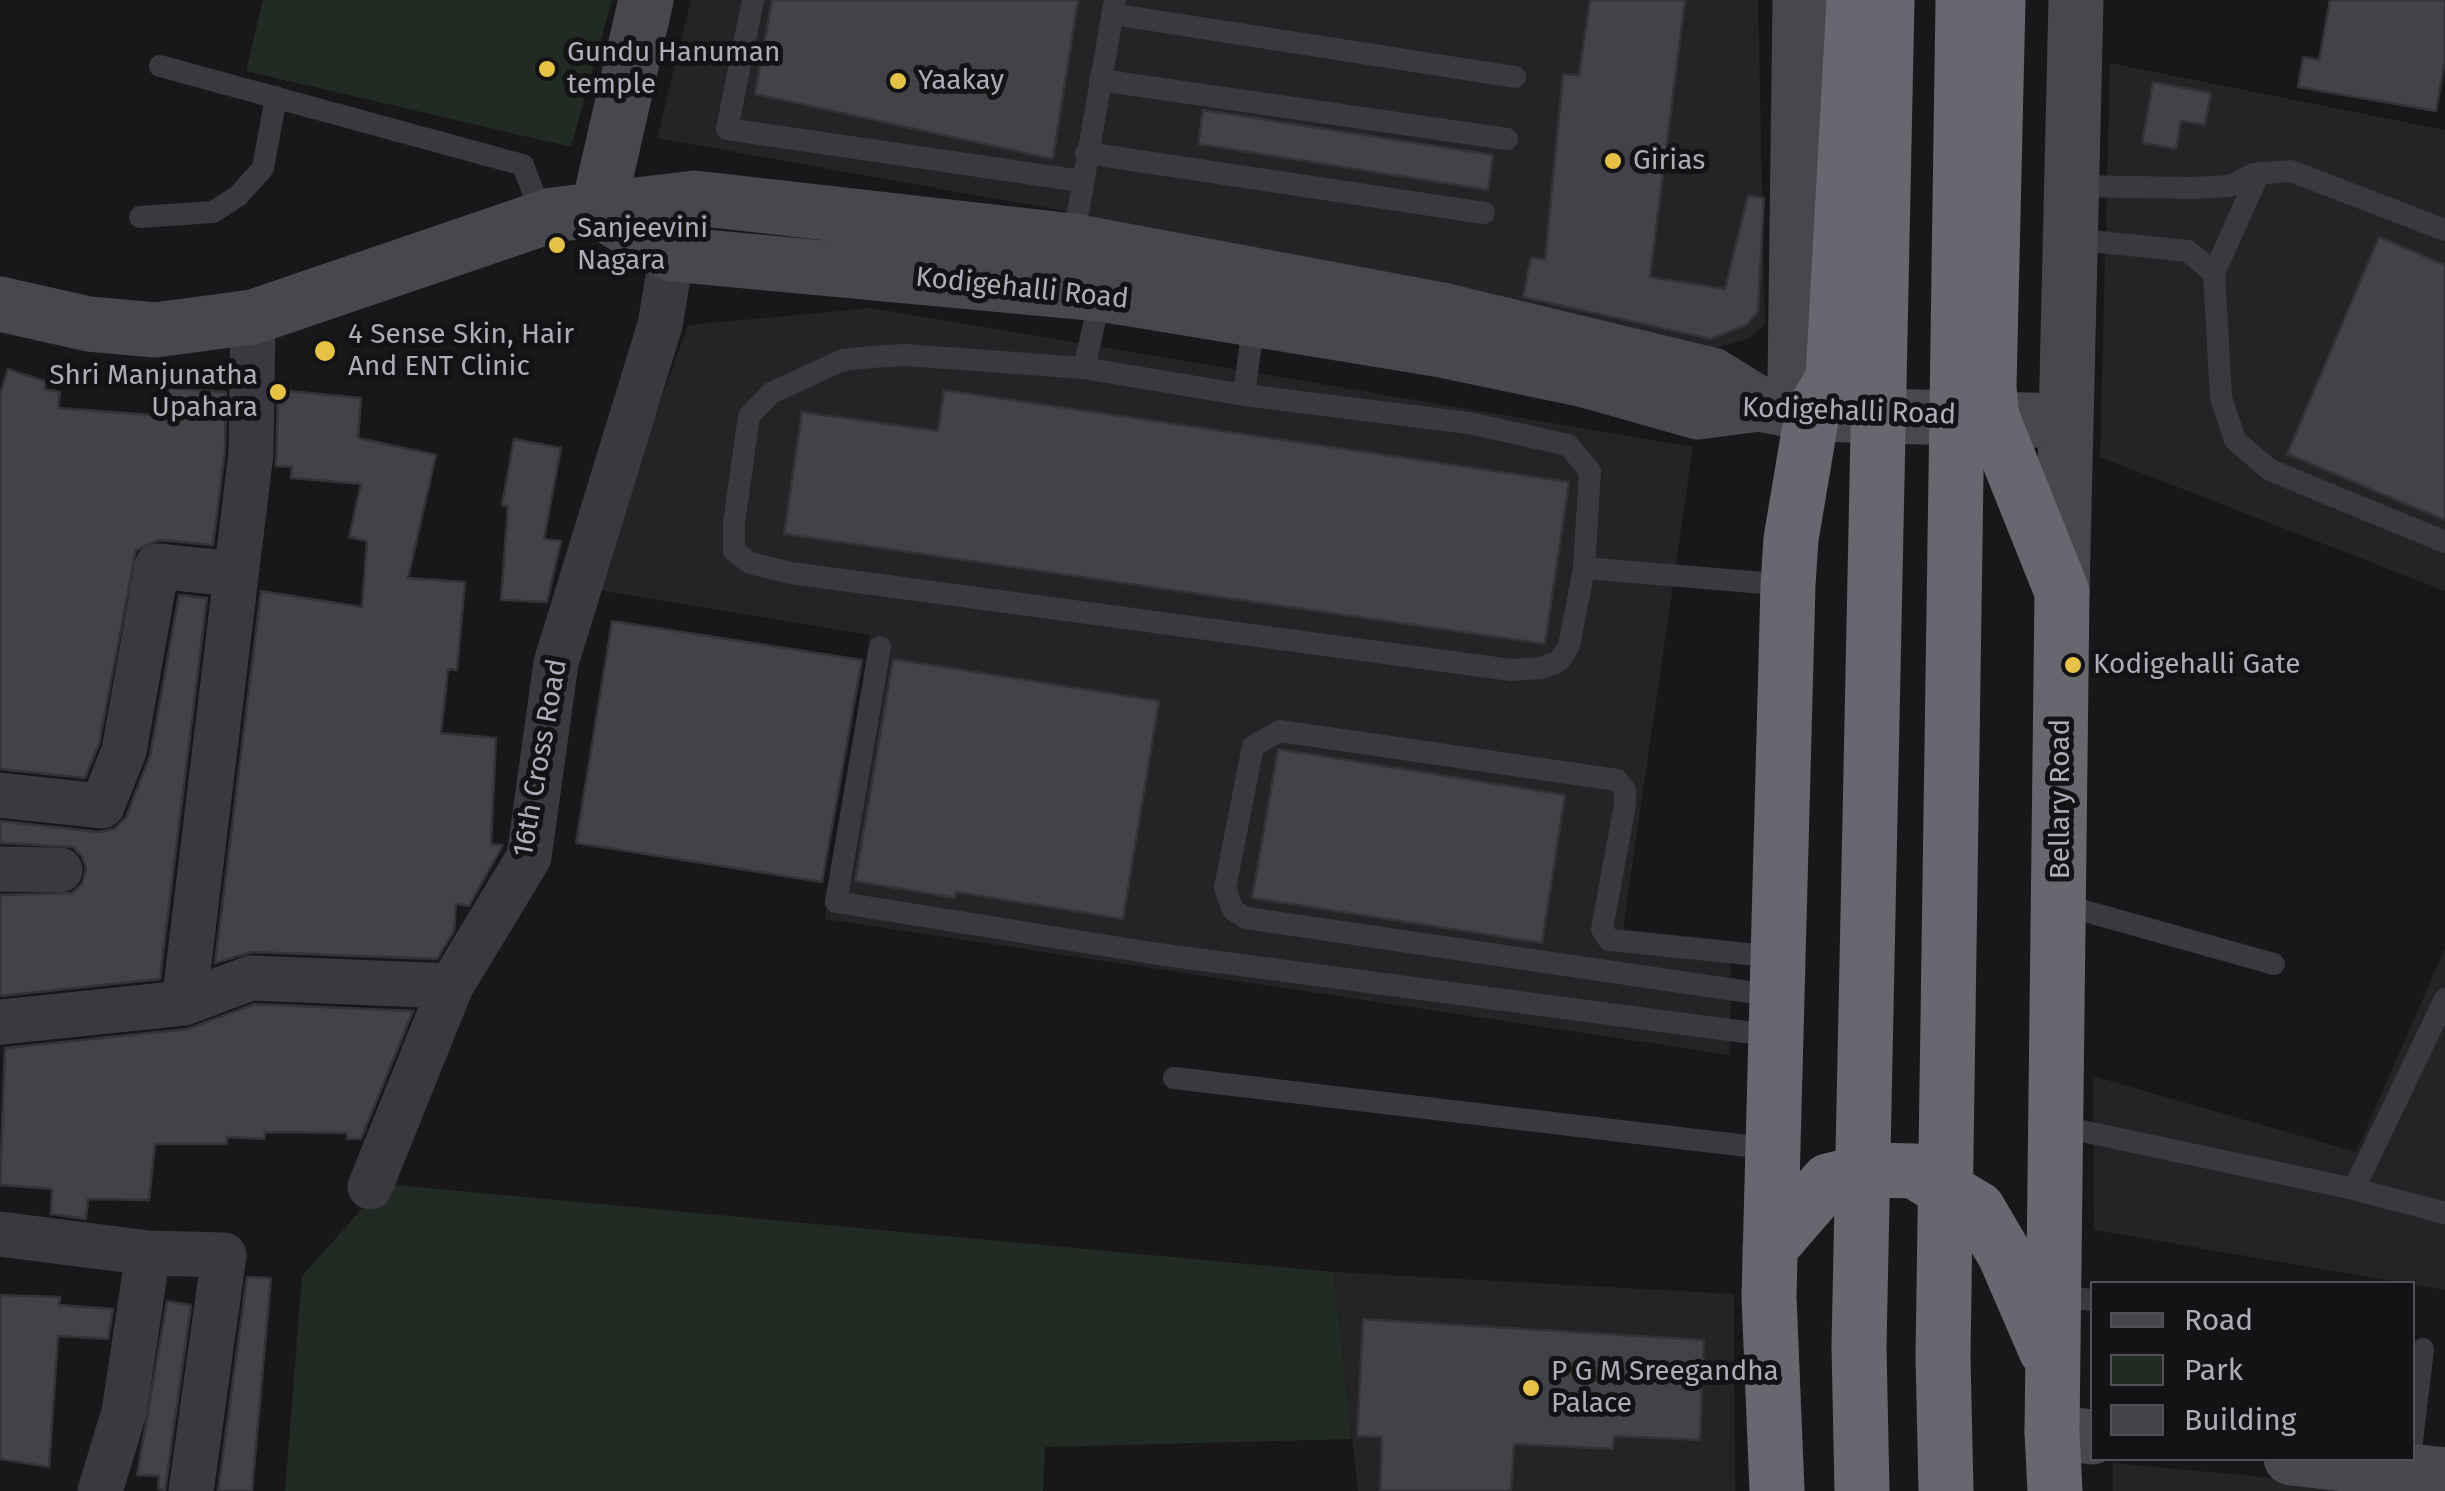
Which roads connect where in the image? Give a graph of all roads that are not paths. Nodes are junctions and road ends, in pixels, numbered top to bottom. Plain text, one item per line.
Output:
1 (646, 0) edge
2 (752, 0) edge
3 (1800, 0) edge
4 (1854, 0) edge
5 (1887, 0) edge
6 (1963, 0) edge
7 (1998, 0) edge
8 (2076, 0) edge
9 (1113, 7) edge
10 (160, 66) dead end
11 (1516, 77) dead end
12 (1100, 80) junction
13 (276, 97) junction
14 (1508, 139) dead end
15 (1086, 153) junction
16 (2259, 173) junction
17 (1081, 181) junction
18 (598, 210) junction
19 (2069, 212) junction
20 (1484, 213) dead end
21 (140, 217) dead end
22 (544, 218) junction
23 (2445, 230) edge
24 (1072, 241) junction
25 (672, 254) junction
26 (2214, 273) junction
27 (1102, 294) junction
28 (0, 304) edge
29 (253, 317) junction
30 (1254, 319) junction
31 (1084, 368) junction
32 (1244, 395) junction
33 (1759, 404) junction
34 (1812, 414) junction
35 (1992, 417) junction
36 (2065, 421) junction
37 (2445, 542) edge
38 (1584, 568) junction
39 (234, 574) junction
40 (1788, 585) junction
41 (2062, 592) junction
42 (880, 647) dead end
43 (0, 795) edge
44 (0, 869) edge
45 (60, 870) dead end
46 (2060, 904) junction
47 (2274, 964) dead end
48 (451, 986) junction
49 (1776, 997) junction
50 (2445, 999) edge
51 (184, 1003) junction
52 (0, 1022) edge
53 (1174, 1078) dead end
54 (2059, 1126) junction
55 (1772, 1149) junction
56 (370, 1187) dead end
57 (2354, 1189) junction
58 (2445, 1213) edge
59 (0, 1234) edge
60 (1770, 1248) junction
61 (148, 1253) junction
62 (2073, 1298) edge
63 (2427, 1349) edge
64 (2054, 1369) junction
65 (2072, 1434) edge
66 (2419, 1461) edge
67 (110, 1489) edge
68 (191, 1491) edge
69 (1777, 1491) edge
70 (1862, 1491) edge
71 (1946, 1491) edge
72 (2056, 1491) edge

1 - 18 main road
2 - 17 lane
3 - 34 main road
4 - 34 highway
5 - 70 highway, bridge
6 - 71 highway, bridge
7 - 35 highway, Bellary Road
8 - 19 main road
9 - 11 lane
9 - 12 lane
10 - 13 lane
12 - 14 lane
12 - 15 lane
13 - 21 lane
13 - 22 lane
15 - 17 lane
15 - 20 lane
16 - 19 lane
16 - 23 lane
16 - 26 lane
17 - 24 lane
18 - 22 main road
18 - 24 main road
18 - 25 main road, Kodigehalli Road
19 - 26 lane
19 - 36 main road
22 - 29 main road
24 - 33 main road
25 - 27 main road, Kodigehalli Road
25 - 48 street, 16th Cross Road
26 - 37 lane
27 - 30 main road, Kodigehalli Road
27 - 31 lane
28 - 29 main road
29 - 39 street
30 - 32 lane
30 - 33 main road, Kodigehalli Road
31 - 32 lane
31 - 38 lane
32 - 38 lane
33 - 34 main road, Kodigehalli Road
34 - 35 main road, Kodigehalli Road
34 - 40 highway
35 - 36 main road, Kodigehalli Road
35 - 41 highway, Bellary Road
36 - 41 main road
38 - 40 lane
39 - 43 street
39 - 51 street
40 - 49 highway
41 - 46 highway, Bellary Road
42 - 49 lane
44 - 45 street
46 - 47 lane
46 - 54 highway, Bellary Road
48 - 51 street
48 - 56 street, 16th Cross Road
49 - 49 lane
49 - 55 highway
50 - 57 lane
51 - 52 street
53 - 55 lane
54 - 57 lane
54 - 62 highway, Bellary Road
55 - 60 highway
57 - 58 lane
59 - 61 street
60 - 64 highway
60 - 69 highway
61 - 67 street
61 - 68 street
62 - 64 highway, Bellary Road
63 - 66 lane
64 - 65 highway, Bellary Road
65 - 72 highway, Bellary Road

